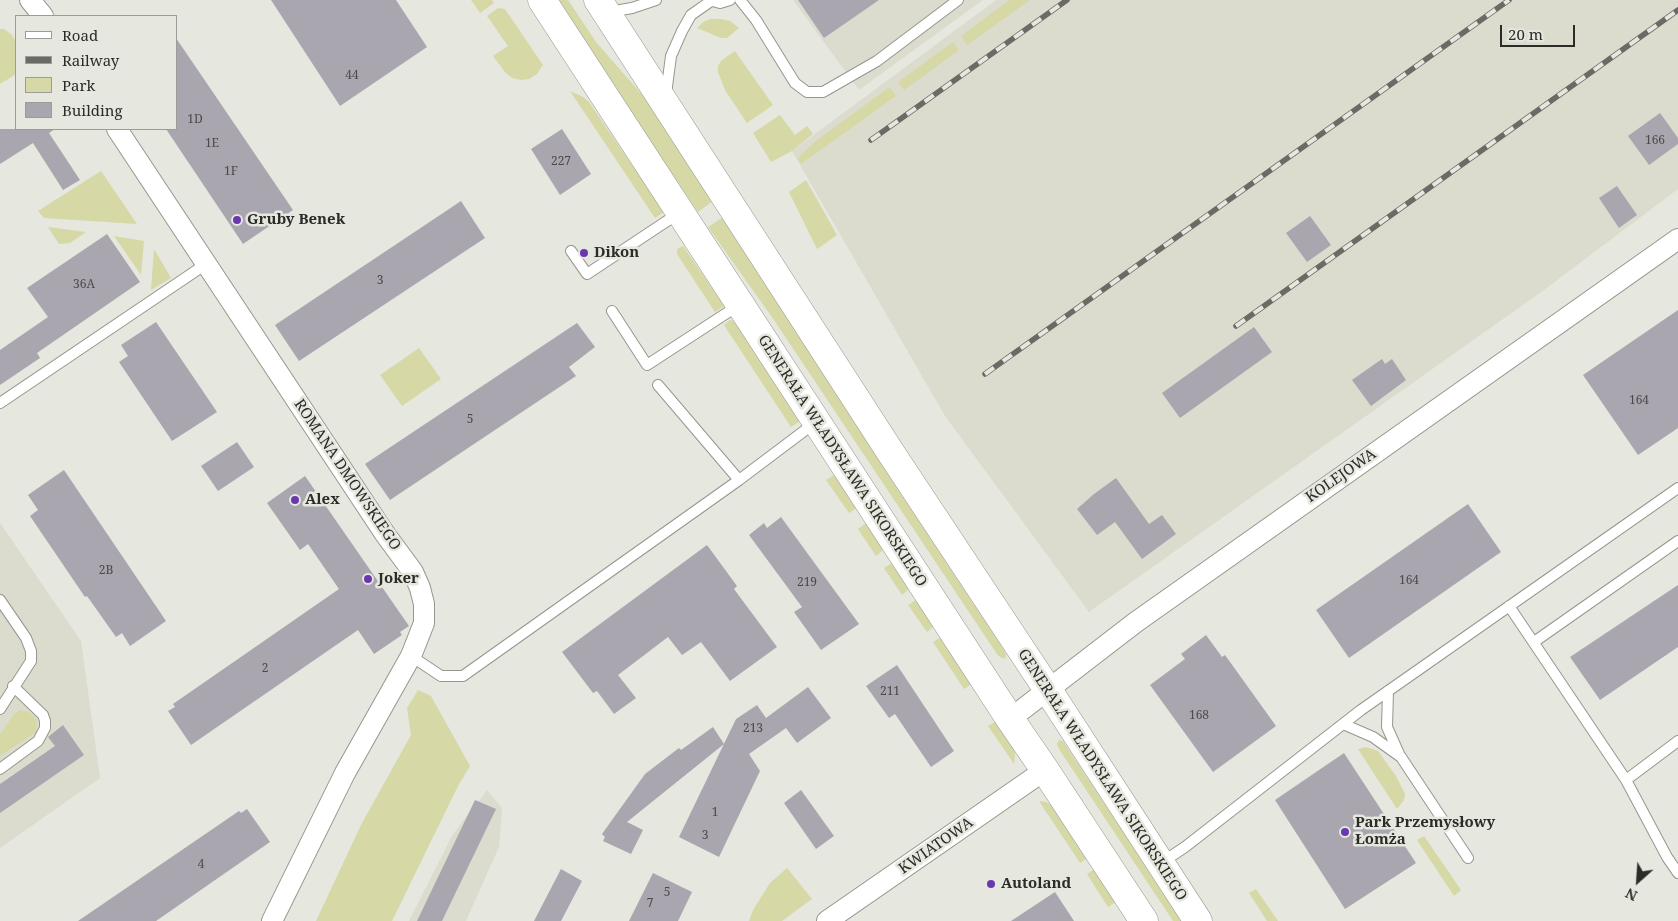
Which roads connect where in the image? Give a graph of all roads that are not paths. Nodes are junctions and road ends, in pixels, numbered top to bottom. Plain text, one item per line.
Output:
1 (30, 0) edge
2 (542, 0) edge
3 (656, 0) edge
4 (730, 0) edge
5 (740, 0) edge
6 (958, 0) edge
7 (710, 1) edge
8 (602, 6) edge
9 (42, 15) edge
10 (665, 103) junction
11 (118, 130) edge
12 (680, 213) junction
13 (1678, 239) edge
14 (571, 250) dead end
15 (206, 264) junction
16 (740, 305) junction
17 (612, 311) dead end
18 (658, 385) dead end
19 (0, 404) edge
20 (816, 422) junction
21 (739, 480) junction
22 (1678, 488) edge
23 (1678, 541) edge
24 (0, 600) edge
25 (1509, 606) junction
26 (1534, 642) junction
27 (411, 656) junction
28 (14, 686) junction
29 (1048, 690) junction
30 (1388, 692) junction
31 (0, 709) edge
32 (1010, 720) junction
33 (1343, 724) junction
34 (1678, 741) edge
35 (1401, 757) junction
36 (0, 770) edge
37 (1045, 770) junction
38 (1626, 780) junction
39 (1468, 858) dead end
40 (1160, 864) junction
41 (1678, 873) edge
42 (272, 921) edge
43 (828, 921) edge
44 (1144, 921) edge
45 (1198, 921) edge

1 - 9 street
2 - 12 main road, GENERAŁA WŁADYSŁAWA SIKORSKIEGO
3 - 8 lane
4 - 7 lane
5 - 6 lane
7 - 10 lane
8 - 10 main road, GENERAŁA WŁADYSŁAWA SIKORSKIEGO
10 - 29 main road, GENERAŁA WŁADYSŁAWA SIKORSKIEGO
11 - 15 street, ROMANA DMOWSKIEGO
12 - 14 lane
12 - 16 main road, GENERAŁA WŁADYSŁAWA SIKORSKIEGO
13 - 29 street, KOLEJOWA
15 - 19 lane
15 - 27 street, ROMANA DMOWSKIEGO
16 - 17 lane
16 - 20 main road, GENERAŁA WŁADYSŁAWA SIKORSKIEGO
18 - 21 lane
20 - 21 lane
20 - 32 main road, GENERAŁA WŁADYSŁAWA SIKORSKIEGO
21 - 27 lane
22 - 25 lane
23 - 26 lane
24 - 28 lane
25 - 26 lane
25 - 30 lane
26 - 38 lane
27 - 42 street, ROMANA DMOWSKIEGO
28 - 31 lane
28 - 36 lane
29 - 32 street, KOLEJOWA
29 - 40 main road, GENERAŁA WŁADYSŁAWA SIKORSKIEGO
30 - 33 lane
30 - 35 lane
32 - 37 main road, GENERAŁA WŁADYSŁAWA SIKORSKIEGO
33 - 35 lane
33 - 40 lane
34 - 38 lane
35 - 39 lane
37 - 43 street, KWIATOWA
37 - 44 main road, GENERAŁA WŁADYSŁAWA SIKORSKIEGO
38 - 41 lane
40 - 45 main road, GENERAŁA WŁADYSŁAWA SIKORSKIEGO

